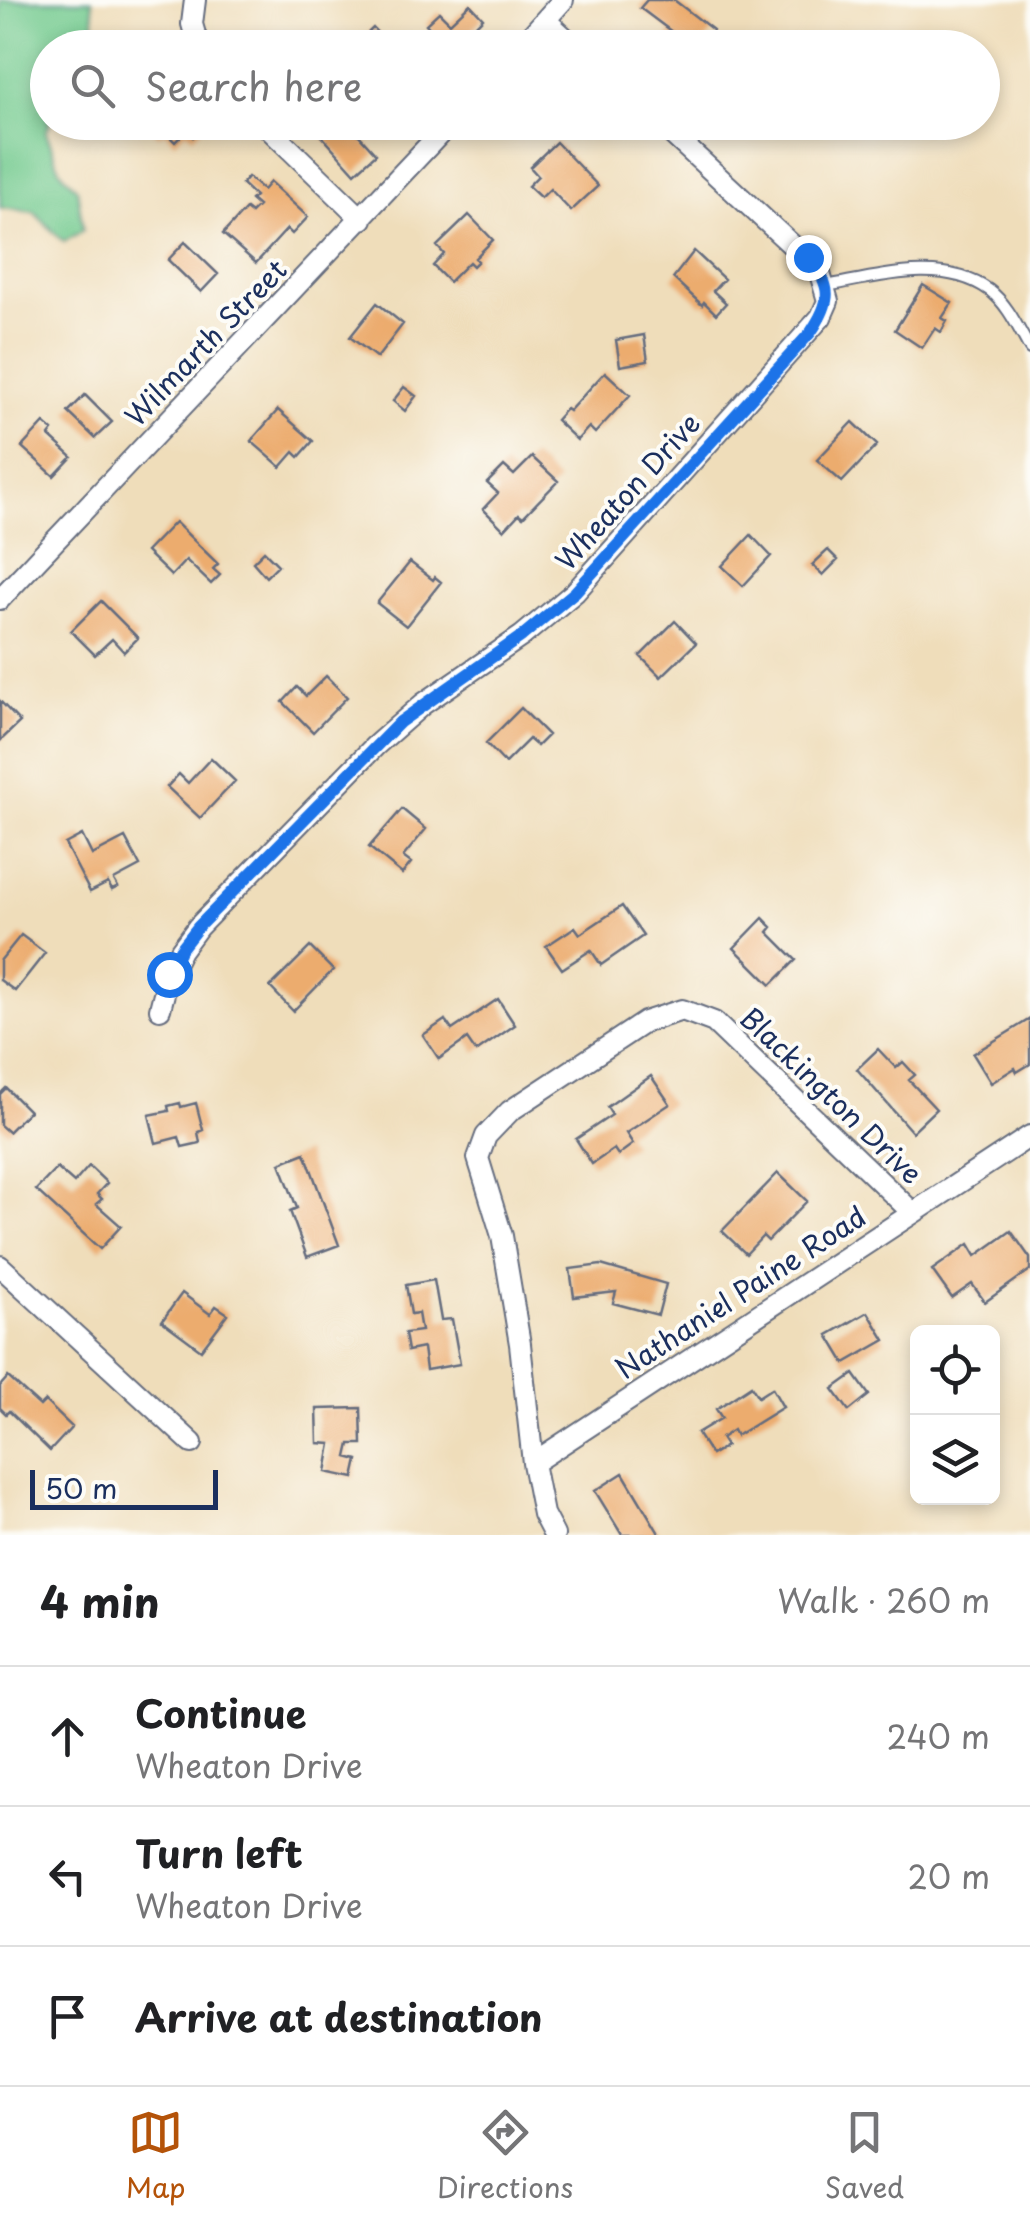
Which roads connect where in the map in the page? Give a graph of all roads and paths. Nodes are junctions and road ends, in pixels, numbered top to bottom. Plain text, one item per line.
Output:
1 (195, 0) edge
2 (563, 0) edge
3 (545, 20) junction
4 (194, 30) edge
5 (536, 30) edge
6 (556, 30) edge
7 (281, 140) edge
8 (434, 140) edge
9 (679, 140) edge
10 (362, 219) junction
11 (826, 286) junction
12 (1030, 349) edge
13 (0, 599) edge
14 (160, 1009) dead end
15 (1030, 1136) edge
16 (912, 1213) junction
17 (0, 1266) edge
18 (192, 1444) dead end
19 (533, 1463) junction
20 (554, 1535) edge

1 - 4 street
2 - 3 street
3 - 5 street
3 - 6 street
7 - 10 street
8 - 10 street, Wilmarth Street
9 - 11 street
10 - 13 street, Wilmarth Street
11 - 12 lane
11 - 14 street, Wheaton Drive
15 - 16 street, Nathaniel Paine Road
16 - 19 street, Nathaniel Paine Road
16 - 19 street, Blackington Drive
17 - 18 street
19 - 20 street

